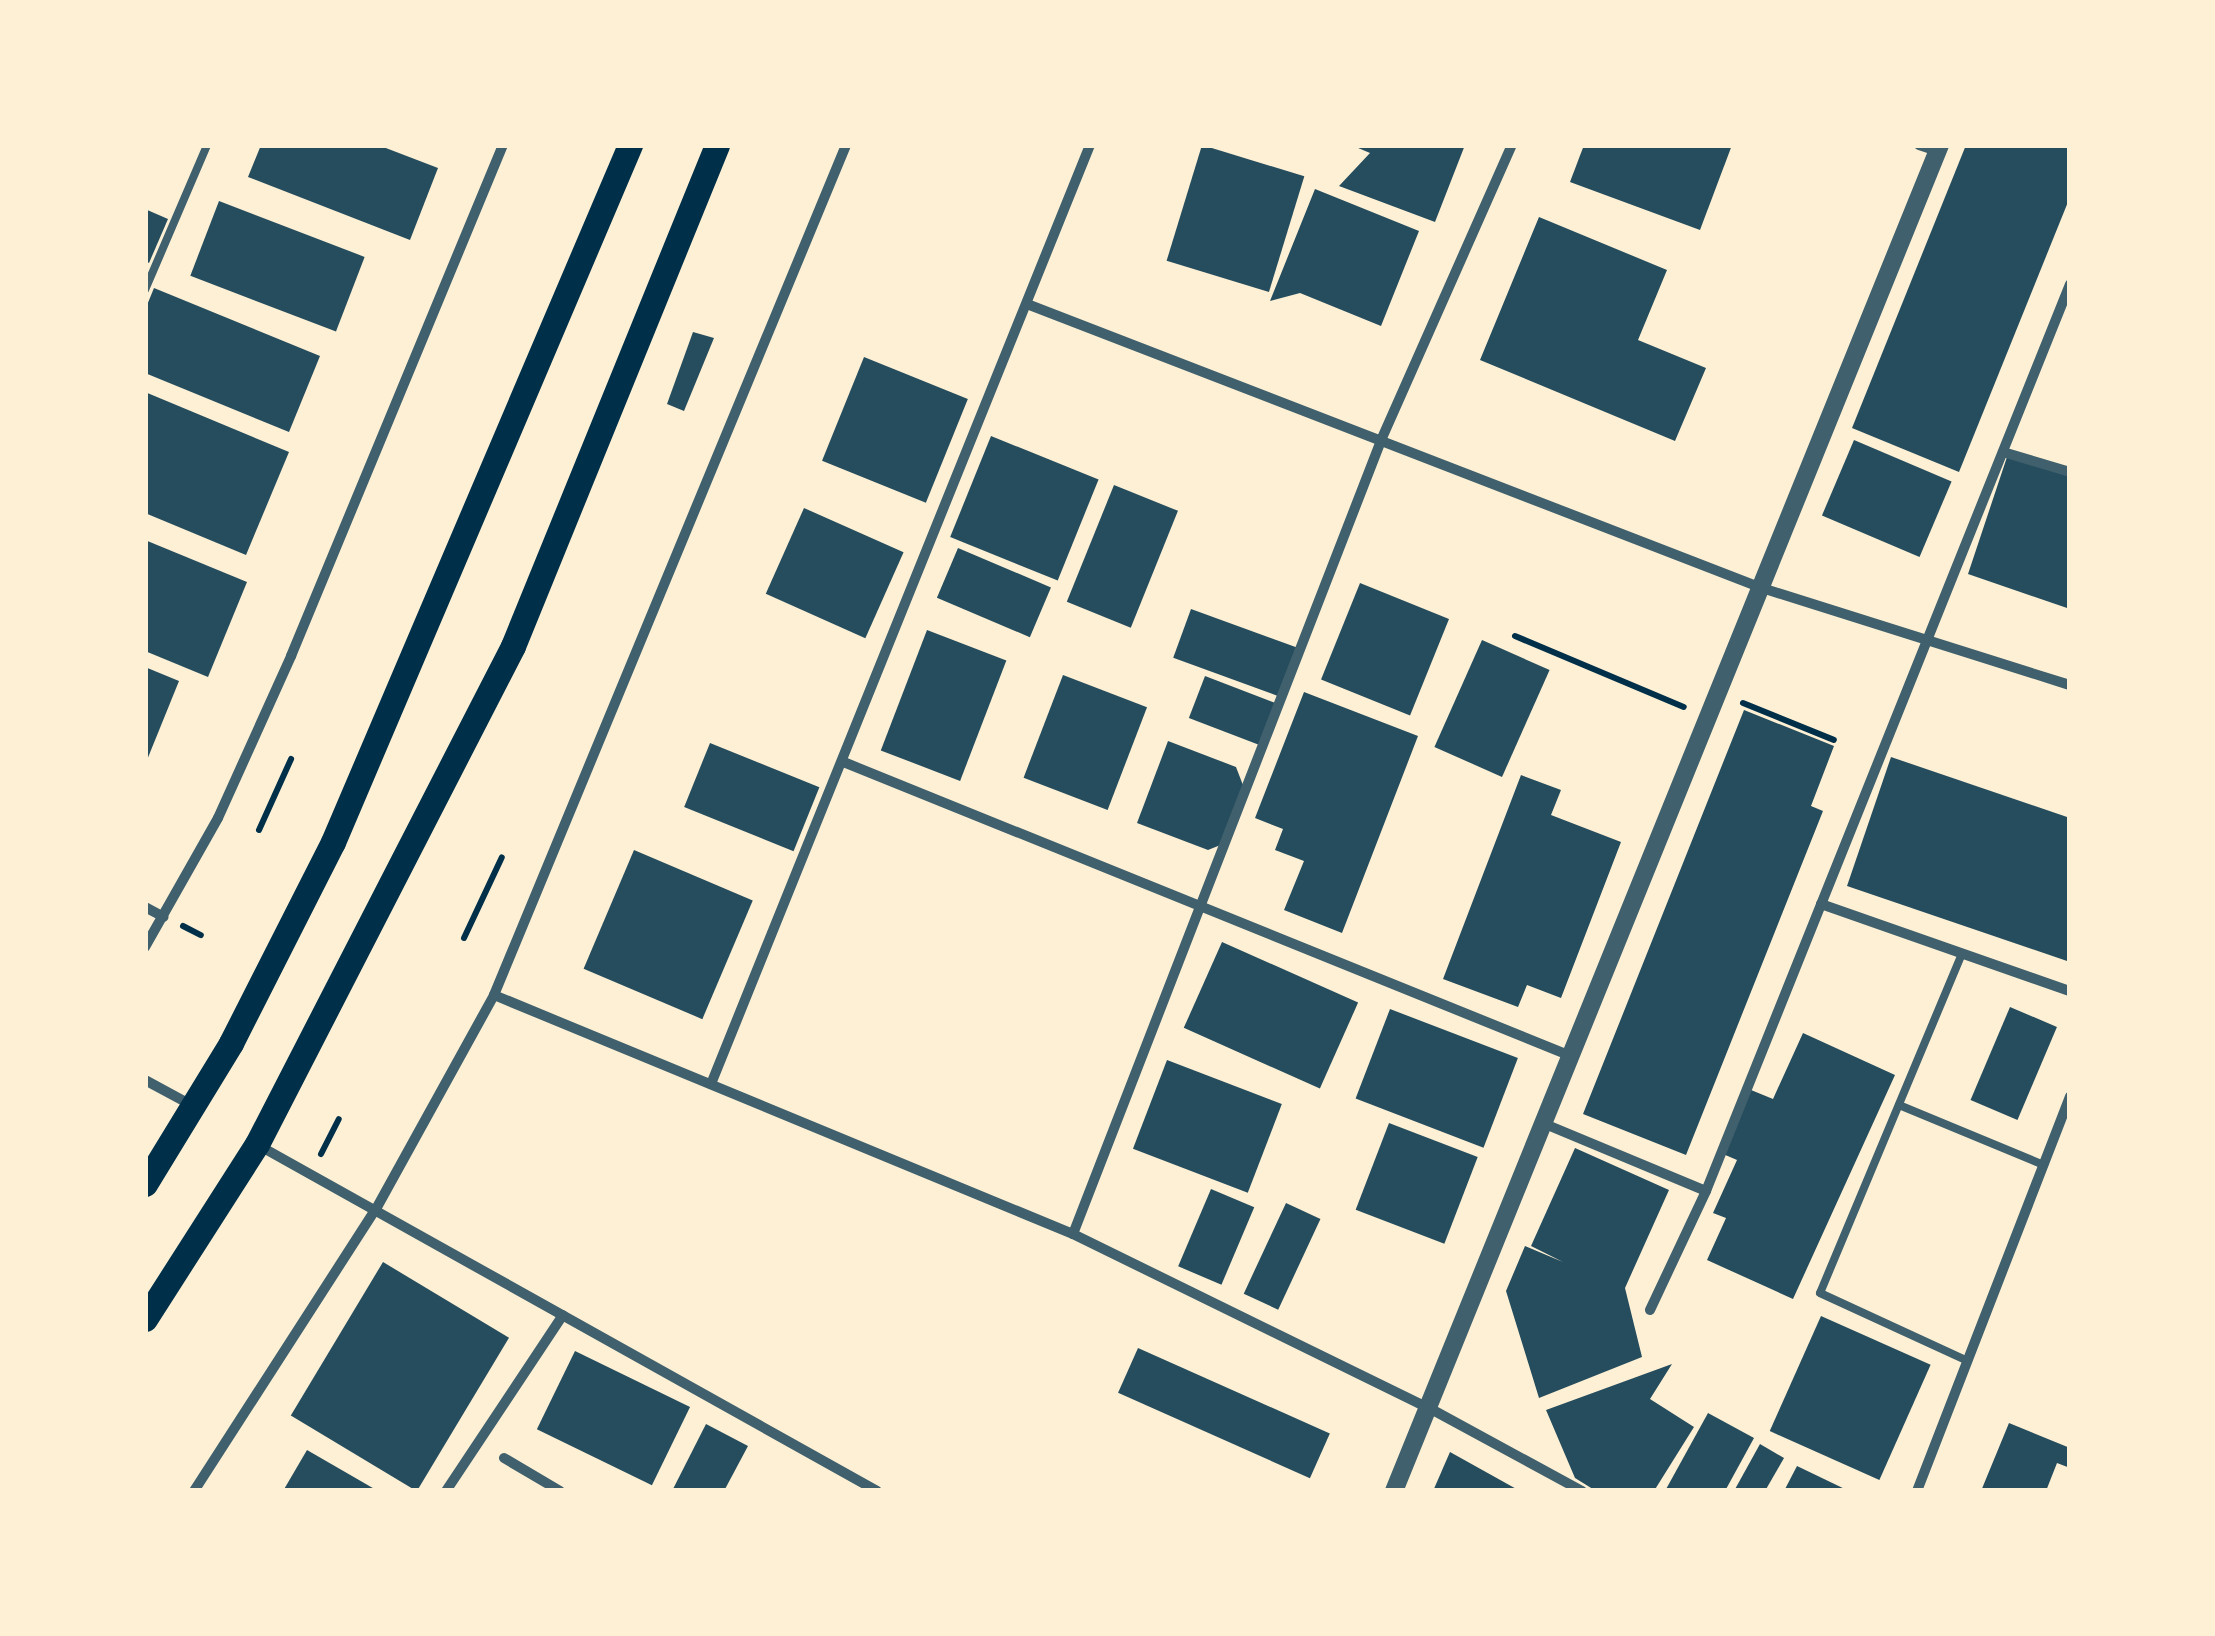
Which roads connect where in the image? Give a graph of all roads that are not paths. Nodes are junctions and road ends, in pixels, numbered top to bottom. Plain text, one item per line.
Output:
1 (207, 145) edge
2 (503, 145) edge
3 (630, 145) edge
4 (717, 145) edge
5 (846, 145) edge
6 (1090, 145) edge
7 (1512, 145) edge
8 (1932, 147) edge
9 (2070, 284) edge
10 (146, 287) edge
11 (1027, 304) junction
12 (1382, 438) junction
13 (2003, 452) junction
14 (2070, 472) edge
15 (1762, 588) junction
16 (1927, 642) junction
17 (2070, 684) edge
18 (846, 763) junction
19 (1821, 904) junction
20 (1204, 906) junction
21 (145, 907) edge
22 (164, 917) junction
23 (145, 947) edge
24 (1960, 956) junction
25 (2070, 991) edge
26 (494, 995) junction
27 (1572, 1056) junction
28 (145, 1080) edge
29 (712, 1084) junction
30 (2070, 1097) edge
31 (1899, 1105) junction
32 (196, 1107) junction
33 (1546, 1124) junction
34 (256, 1144) junction
35 (2044, 1165) junction
36 (145, 1184) edge
37 (1706, 1191) junction
38 (376, 1210) junction
39 (1073, 1234) junction
40 (1650, 1310) dead end
41 (563, 1315) junction
42 (145, 1319) edge
43 (1968, 1361) junction
44 (1431, 1408) junction
45 (504, 1458) dead end
46 (194, 1491) edge
47 (446, 1491) edge
48 (560, 1491) edge
49 (876, 1491) edge
50 (1394, 1491) edge
51 (1582, 1491) edge
52 (1918, 1491) edge

1 - 10 lane
2 - 22 street
3 - 32 main road
4 - 34 main road
5 - 26 street
6 - 11 street
7 - 12 street
8 - 15 street
9 - 13 street
11 - 12 street
11 - 18 street
12 - 15 street
12 - 20 street
13 - 14 street
13 - 16 street
15 - 16 street
15 - 27 street
16 - 17 street
16 - 19 street
18 - 20 street
18 - 29 street
19 - 24 street
19 - 37 street
20 - 27 street
20 - 39 street
21 - 22 street
22 - 23 street
24 - 25 street
24 - 31 lane
26 - 29 street
26 - 38 street
27 - 33 street
28 - 32 street
29 - 39 street
30 - 35 street
31 - 35 lane
31 - 43 lane
32 - 36 main road
33 - 37 street
33 - 44 street
34 - 38 street
34 - 42 main road
35 - 43 street
37 - 40 street
38 - 41 street
38 - 46 street
39 - 44 street
41 - 47 street
41 - 49 street
43 - 52 street
44 - 50 street
44 - 51 street
45 - 48 street

